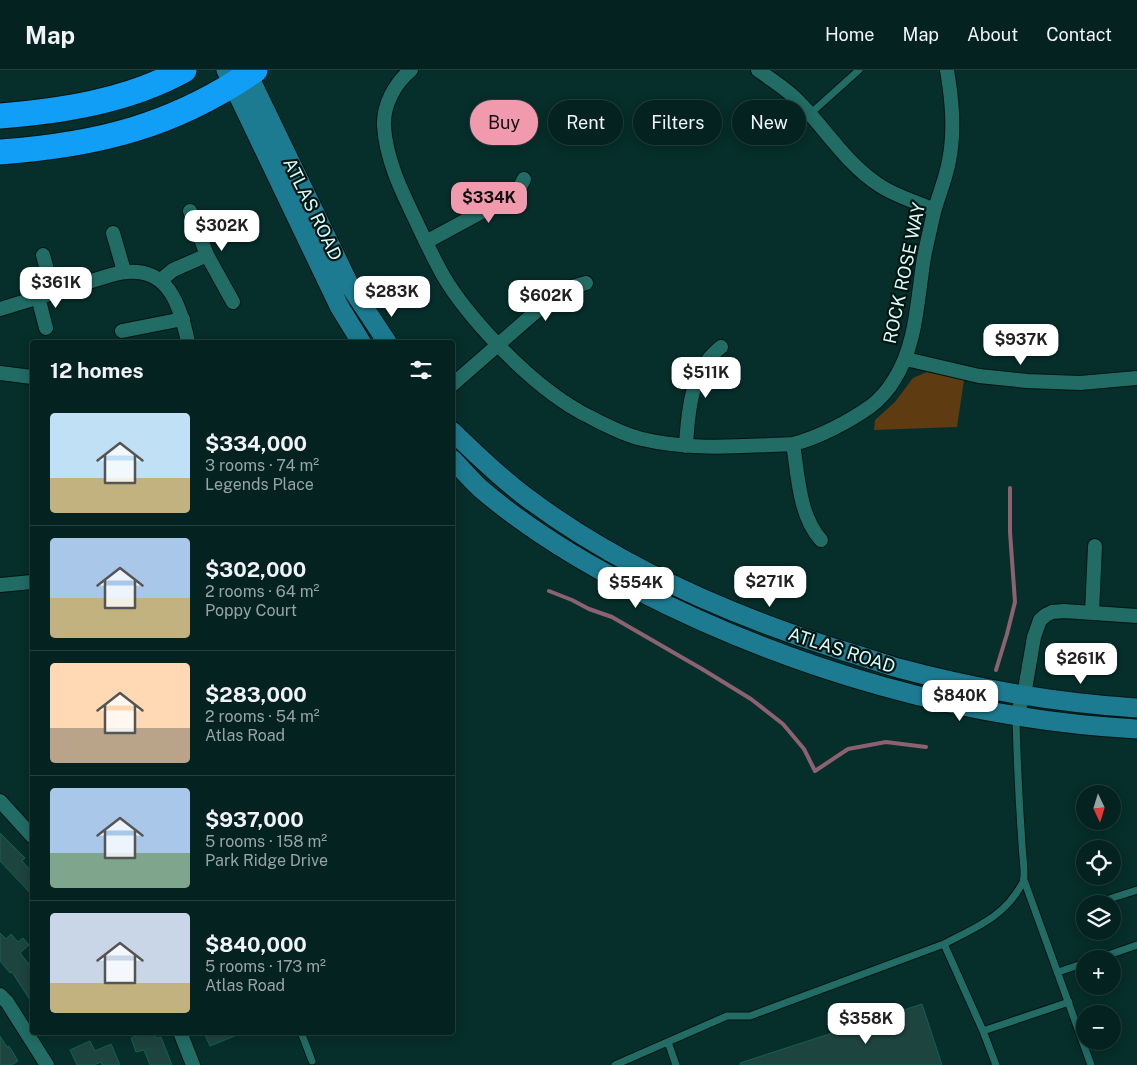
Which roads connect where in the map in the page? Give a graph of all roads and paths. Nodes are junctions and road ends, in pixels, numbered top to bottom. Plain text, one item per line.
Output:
1 (184, 70) edge
2 (411, 70) edge
3 (758, 70) edge
4 (859, 70) edge
5 (947, 70) edge
6 (242, 74) edge
7 (810, 114) junction
8 (0, 116) edge
9 (0, 152) edge
10 (524, 179) dead end
11 (934, 210) junction
12 (190, 211) dead end
13 (113, 233) dead end
14 (426, 242) junction
15 (43, 254) dead end
16 (207, 255) junction
17 (124, 271) junction
18 (161, 280) junction
19 (586, 284) dead end
20 (53, 292) junction
21 (38, 297) junction
22 (233, 302) dead end
23 (0, 309) edge
24 (183, 318) junction
25 (46, 328) dead end
26 (122, 330) dead end
27 (188, 340) edge
28 (359, 340) edge
29 (386, 340) edge
30 (497, 345) junction
31 (721, 347) dead end
32 (906, 359) junction
33 (0, 373) edge
34 (30, 377) edge
35 (1137, 378) edge
36 (455, 382) edge
37 (455, 434) edge
38 (793, 444) junction
39 (686, 446) junction
40 (455, 462) edge
41 (820, 540) dead end
42 (1095, 546) dead end
43 (30, 582) edge
44 (0, 585) edge
45 (1092, 613) junction
46 (1137, 616) edge
47 (1024, 695) junction
48 (1137, 708) edge
49 (1016, 716) junction
50 (1137, 730) edge
51 (0, 800) edge
52 (30, 834) edge
53 (1024, 880) junction
54 (1137, 890) edge
55 (1121, 895) edge
56 (944, 944) junction
57 (1137, 945) edge
58 (1121, 951) edge
59 (1076, 966) edge
60 (1058, 972) junction
61 (0, 995) edge
62 (1069, 1002) junction
63 (983, 1031) junction
64 (181, 1035) edge
65 (302, 1035) edge
66 (668, 1042) junction
67 (312, 1061) dead end
68 (619, 1064) edge
69 (47, 1065) edge
70 (193, 1065) edge
71 (676, 1065) edge
72 (996, 1065) edge
73 (1091, 1065) edge

1 - 8 highway
2 - 14 street, ROCK ROSE WAY
3 - 7 street
4 - 7 lane
5 - 11 street, ROCK ROSE WAY
6 - 9 highway
6 - 28 street, ATLAS ROAD
6 - 29 street, ATLAS ROAD
7 - 11 street
10 - 14 street
11 - 32 street, ROCK ROSE WAY
12 - 16 street
13 - 17 street
14 - 30 street, ROCK ROSE WAY
15 - 20 street
16 - 18 street
16 - 22 street
17 - 18 street
17 - 20 street
18 - 24 street
19 - 30 street
20 - 21 street
21 - 23 street
21 - 25 street
24 - 26 street
24 - 27 street
30 - 36 street
30 - 39 street, ROCK ROSE WAY
31 - 39 street
32 - 35 street
32 - 38 street, ROCK ROSE WAY
33 - 34 street
37 - 47 street, ATLAS ROAD
38 - 39 street, ROCK ROSE WAY
38 - 41 street
40 - 49 street, ATLAS ROAD
42 - 45 street
43 - 44 street
45 - 46 street
45 - 47 street
47 - 48 street, ATLAS ROAD
47 - 49 street
49 - 50 street, ATLAS ROAD
49 - 53 lane
51 - 52 street
53 - 56 lane
53 - 60 lane
54 - 55 lane
56 - 63 lane
56 - 66 lane
57 - 58 lane
59 - 60 lane
60 - 62 lane
61 - 69 street
62 - 63 lane
62 - 73 lane
63 - 72 lane
64 - 70 street
65 - 67 lane
66 - 68 lane
66 - 71 lane

